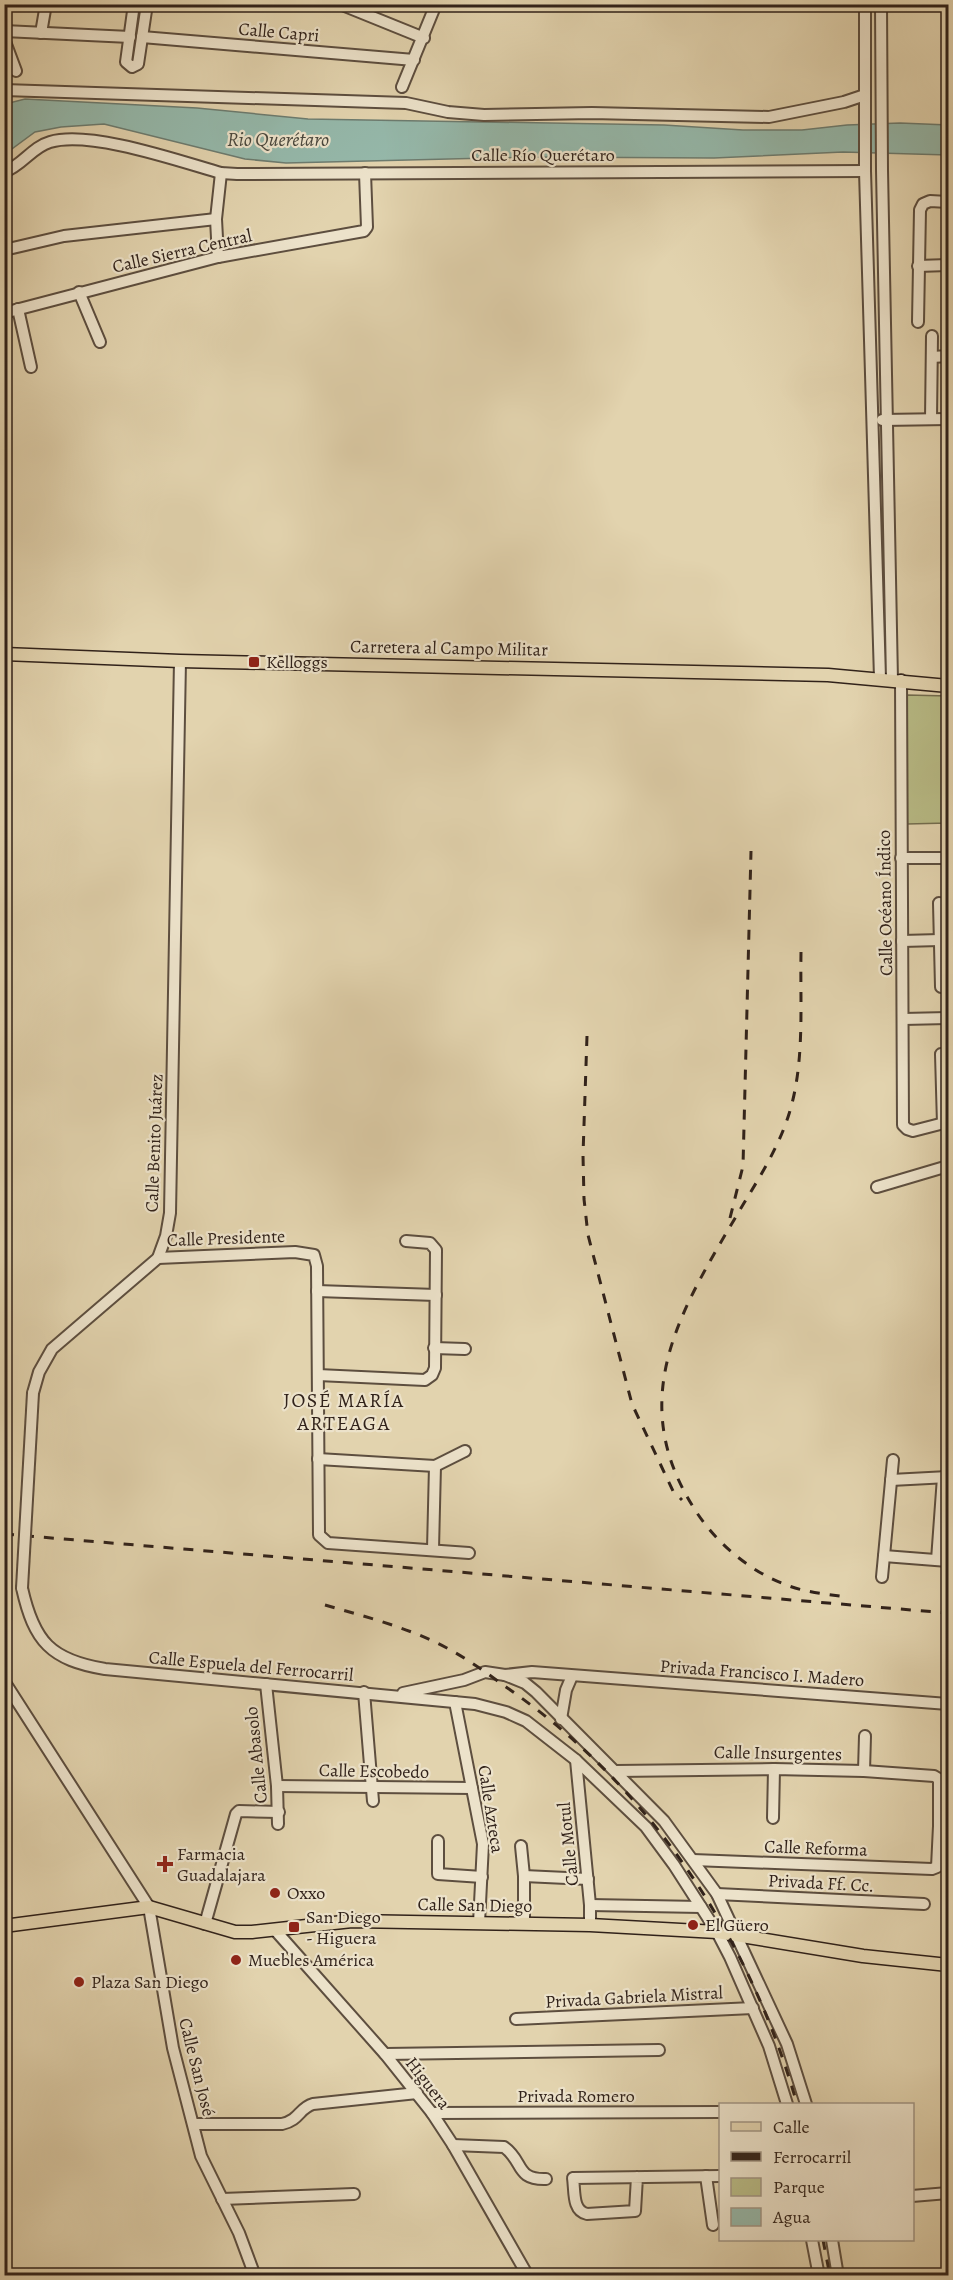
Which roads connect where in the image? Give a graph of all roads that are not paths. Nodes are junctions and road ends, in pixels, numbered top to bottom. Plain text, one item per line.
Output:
1 (46, 4) edge
2 (134, 4) edge
3 (147, 4) edge
4 (340, 4) edge
5 (436, 4) edge
6 (864, 4) edge
7 (882, 4) edge
8 (4, 31) edge
9 (41, 33) junction
10 (130, 37) junction
11 (142, 37) junction
12 (424, 38) junction
13 (4, 39) edge
14 (414, 60) junction
15 (16, 71) dead end
16 (402, 87) dead end
17 (4, 90) edge
18 (865, 95) junction
19 (865, 171) junction
20 (4, 172) edge
21 (221, 172) junction
22 (365, 172) junction
23 (948, 202) edge
24 (216, 219) junction
25 (4, 250) edge
26 (218, 256) junction
27 (948, 265) edge
28 (918, 266) junction
29 (79, 292) junction
30 (18, 309) junction
31 (4, 313) edge
32 (918, 322) dead end
33 (932, 336) dead end
34 (100, 342) dead end
35 (948, 356) edge
36 (932, 357) junction
37 (31, 367) dead end
38 (931, 419) junction
39 (948, 419) edge
40 (873, 420) junction
41 (887, 420) junction
42 (4, 654) edge
43 (180, 661) junction
44 (891, 680) junction
45 (948, 686) edge
46 (901, 858) junction
47 (948, 858) edge
48 (939, 903) dead end
49 (940, 940) junction
50 (902, 941) junction
51 (941, 987) dead end
52 (948, 1018) edge
53 (903, 1019) junction
54 (941, 1054) dead end
55 (946, 1123) edge
56 (948, 1166) edge
57 (877, 1187) dead end
58 (406, 1241) dead end
59 (158, 1258) junction
60 (317, 1291) junction
61 (436, 1295) junction
62 (434, 1348) junction
63 (465, 1349) dead end
64 (318, 1376) junction
65 (465, 1451) dead end
66 (318, 1459) junction
67 (893, 1460) dead end
68 (435, 1466) junction
69 (946, 1477) edge
70 (891, 1480) junction
71 (433, 1549) junction
72 (469, 1554) dead end
73 (884, 1556) junction
74 (943, 1561) edge
75 (882, 1577) dead end
76 (505, 1675) junction
77 (572, 1676) junction
78 (4, 1681) edge
79 (266, 1684) junction
80 (364, 1692) junction
81 (393, 1695) junction
82 (455, 1702) junction
83 (948, 1704) edge
84 (561, 1719) junction
85 (865, 1736) dead end
86 (576, 1760) junction
87 (774, 1769) junction
88 (616, 1771) junction
89 (864, 1771) junction
90 (277, 1786) junction
91 (371, 1787) junction
92 (472, 1788) junction
93 (373, 1801) dead end
94 (773, 1818) dead end
95 (944, 1826) edge
96 (438, 1841) dead end
97 (521, 1846) dead end
98 (693, 1860) junction
99 (482, 1876) junction
100 (524, 1876) junction
101 (588, 1879) junction
102 (717, 1894) junction
103 (590, 1905) junction
104 (924, 1905) dead end
105 (149, 1907) junction
106 (701, 1907) junction
107 (478, 1923) junction
108 (524, 1923) junction
109 (205, 1924) junction
110 (590, 1925) junction
111 (4, 1926) edge
112 (275, 1930) junction
113 (717, 1932) junction
114 (737, 1935) junction
115 (948, 1965) edge
116 (753, 2008) junction
117 (516, 2019) dead end
118 (659, 2050) dead end
119 (385, 2054) junction
120 (417, 2093) junction
121 (787, 2103) edge
122 (806, 2103) edge
123 (719, 2112) edge
124 (432, 2113) junction
125 (194, 2124) junction
126 (453, 2145) junction
127 (706, 2176) junction
128 (719, 2176) edge
129 (637, 2177) junction
130 (546, 2179) dead end
131 (948, 2193) edge
132 (354, 2194) dead end
133 (914, 2196) edge
134 (222, 2199) junction
135 (713, 2225) dead end
136 (812, 2241) edge
137 (832, 2241) edge
138 (255, 2276) edge
139 (528, 2276) edge
140 (819, 2276) edge
141 (838, 2276) edge

1 - 9 street
2 - 10 street
3 - 11 street
4 - 12 street
5 - 12 street
6 - 18 street
7 - 41 street
8 - 9 street
9 - 10 street
10 - 11 street
11 - 14 street, Calle Capri
12 - 14 street
13 - 15 street
14 - 16 street
17 - 18 street
18 - 19 street
19 - 22 street, Calle Río Querétaro
19 - 40 street
20 - 21 street, Calle Río Querétaro
21 - 22 street, Calle Río Querétaro
21 - 24 street
22 - 26 street, Calle Sierra Central
23 - 28 street
24 - 25 street
24 - 26 street
26 - 29 street, Calle Sierra Central
27 - 28 street
28 - 32 street
29 - 30 street, Calle Sierra Central
29 - 34 street
30 - 31 street, Calle Sierra Central
30 - 37 street
33 - 36 street
35 - 36 street
36 - 38 street
38 - 39 street
38 - 41 street
40 - 41 street
40 - 44 street
41 - 44 street
42 - 43 main road, Carretera al Campo Militar
43 - 44 main road, Carretera al Campo Militar
43 - 59 street, Calle Benito Juárez
44 - 45 main road, Carretera al Campo Militar
44 - 46 street, Calle Océano Índico
46 - 47 street
46 - 50 street, Calle Océano Índico
48 - 49 street
49 - 50 street
49 - 51 street
50 - 53 street, Calle Océano Índico
52 - 53 street
53 - 55 street, Calle Océano Índico
54 - 55 street
56 - 57 street
58 - 61 street
59 - 60 street, Calle Presidente
59 - 79 street, Calle Espuela del Ferrocarril, bridge
60 - 61 street
60 - 64 street
61 - 62 street
62 - 63 street
62 - 64 street
64 - 66 street
65 - 68 street
66 - 68 street
66 - 71 street
67 - 70 street
68 - 71 street
69 - 70 street
69 - 74 street
70 - 73 street
71 - 72 street
73 - 74 street
73 - 75 street
76 - 77 street, Privada Francisco I. Madero
76 - 81 street, Calle Espuela del Ferrocarril
76 - 84 street, Calle Espuela del Ferrocarril
77 - 83 street, Privada Francisco I. Madero
77 - 84 street
78 - 105 street, Calle San José
79 - 80 street, Calle Espuela del Ferrocarril
79 - 90 street, Calle Abasolo
80 - 81 street, Calle Espuela del Ferrocarril
80 - 91 street
81 - 82 street, Calle Espuela del Ferrocarril
82 - 86 street, Calle Espuela del Ferrocarril
82 - 92 street, Calle Azteca
84 - 88 street, Calle Espuela del Ferrocarril
85 - 89 street
86 - 101 street, Calle Motul
86 - 106 street, Calle Espuela del Ferrocarril
87 - 88 street, Calle Insurgentes
87 - 89 street, Calle Insurgentes
87 - 94 street
88 - 98 street, Calle Espuela del Ferrocarril
89 - 95 street, Calle Insurgentes
90 - 91 street, Calle Escobedo
90 - 109 street, Calle Abasolo
91 - 92 street, Calle Escobedo
91 - 93 street
92 - 99 street, Calle Azteca
95 - 98 street, Calle Reforma
96 - 99 street
97 - 100 street
98 - 102 street, Calle Espuela del Ferrocarril
99 - 107 street, Calle Azteca
100 - 101 street
100 - 108 street
101 - 103 street, Calle Motul
102 - 104 street, Privada Ff. Cc.
102 - 114 street, Calle Espuela del Ferrocarril
103 - 106 street
103 - 110 street, Calle Motul
105 - 109 main road, Calle San Diego
105 - 111 main road, Calle San Diego
105 - 125 street, Calle San José
106 - 113 street, Calle Espuela del Ferrocarril
107 - 108 main road, Calle San Diego
107 - 112 main road, Calle San Diego
108 - 110 main road, Calle San Diego
109 - 112 main road, Calle San Diego
110 - 113 main road, Calle San Diego
112 - 119 street, Higuera
113 - 114 main road, Calle San Diego
113 - 116 street, Calle Espuela del Ferrocarril
114 - 115 main road, Calle San Diego
114 - 122 street, Calle Espuela del Ferrocarril
116 - 117 street, Privada Gabriela Mistral
116 - 121 street, Calle Espuela del Ferrocarril
118 - 119 street
119 - 120 street, Higuera
120 - 124 street, Higuera
120 - 125 street
123 - 124 street, Privada Romero
124 - 126 street, Higuera
125 - 134 street, Calle San José
126 - 130 street
126 - 139 street, Higuera
127 - 128 street
127 - 129 street
127 - 135 street
129 - 129 street
131 - 133 street
132 - 134 street
134 - 138 street, Calle San José
136 - 140 street
137 - 141 street

